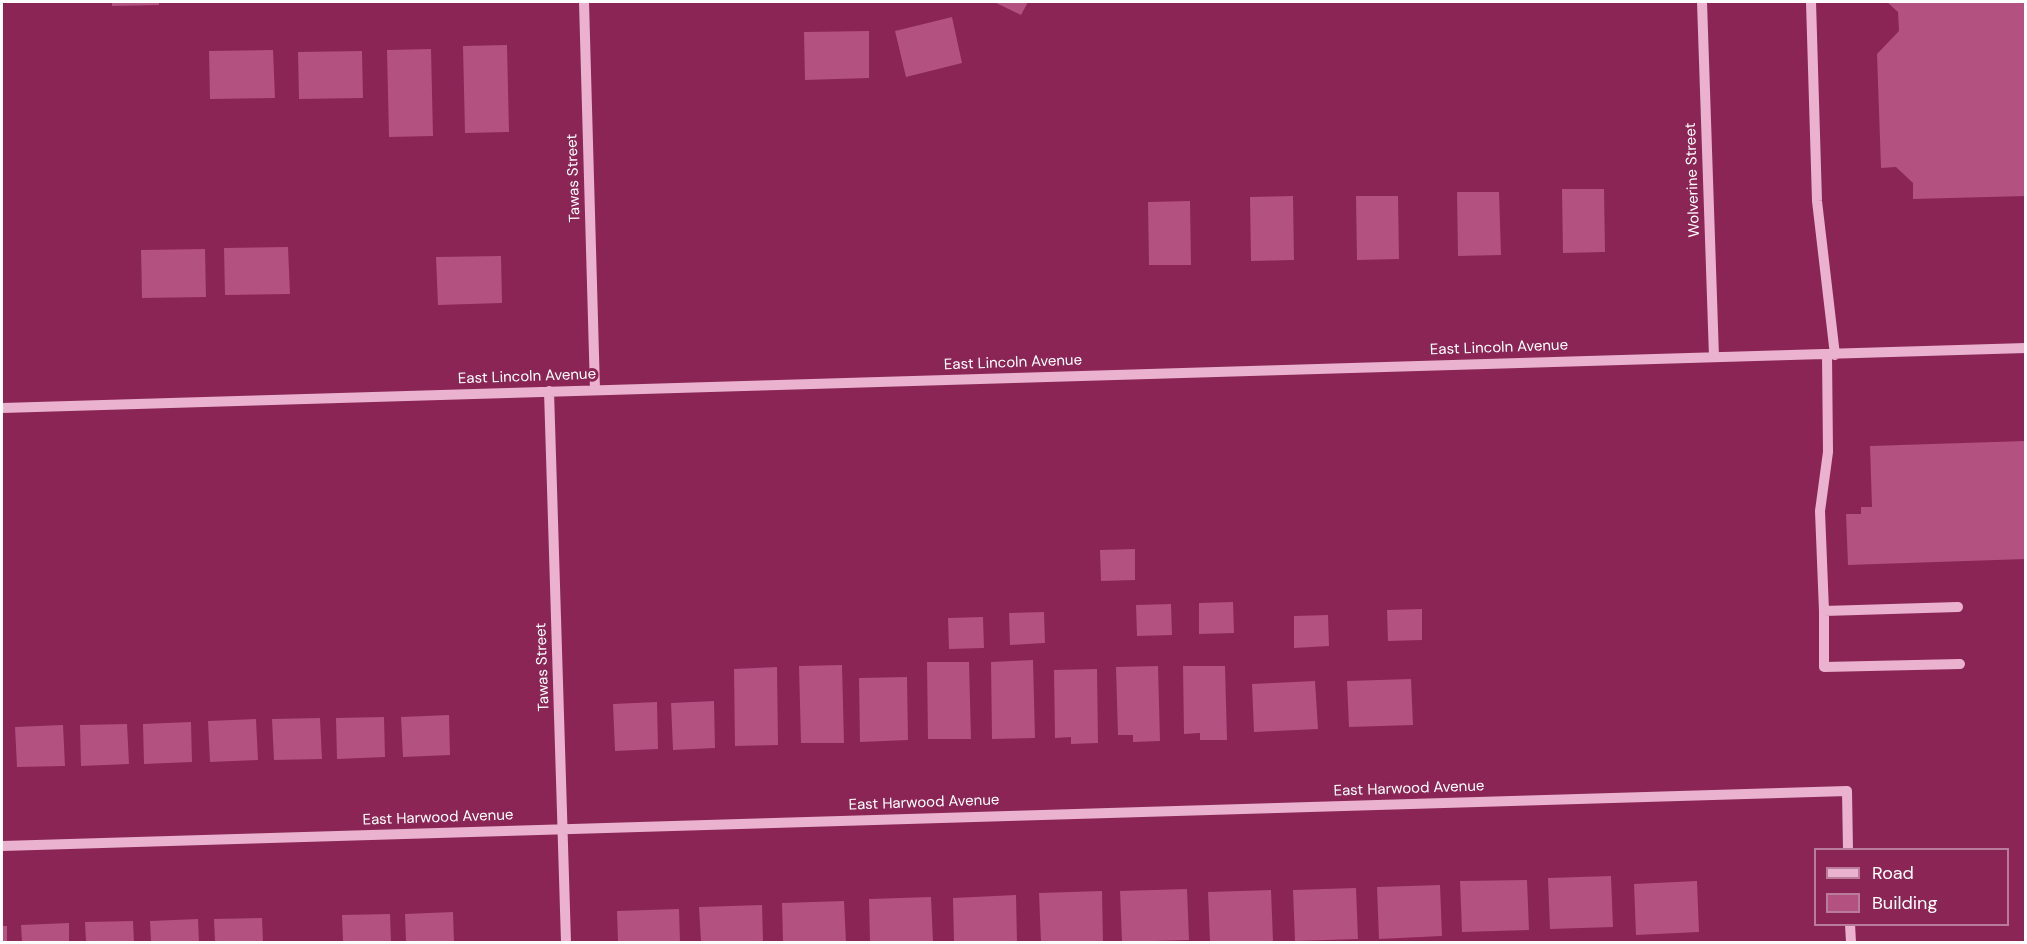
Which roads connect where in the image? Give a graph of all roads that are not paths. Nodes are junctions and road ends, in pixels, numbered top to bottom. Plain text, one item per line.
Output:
1 (584, 2) edge
2 (1702, 2) edge
3 (1811, 2) edge
4 (2025, 348) edge
5 (1831, 355) junction
6 (1713, 357) junction
7 (595, 390) junction
8 (549, 391) junction
9 (2, 408) edge
10 (1958, 607) dead end
11 (1824, 611) junction
12 (1960, 664) dead end
13 (564, 829) junction
14 (2, 846) edge
15 (1848, 848) edge
16 (1850, 926) edge
17 (566, 942) edge
18 (1851, 942) edge

1 - 7 street, Tawas Street
2 - 6 street, Wolverine Street
3 - 5 street
4 - 5 street, East Lincoln Avenue
5 - 6 street, East Lincoln Avenue
5 - 11 street
6 - 7 street, East Lincoln Avenue
7 - 8 street, East Lincoln Avenue
8 - 9 street, East Lincoln Avenue
8 - 13 street, Tawas Street
10 - 11 street
11 - 12 street
13 - 14 street, East Harwood Avenue
13 - 15 street, East Harwood Avenue
13 - 17 street, Tawas Street
16 - 18 street

